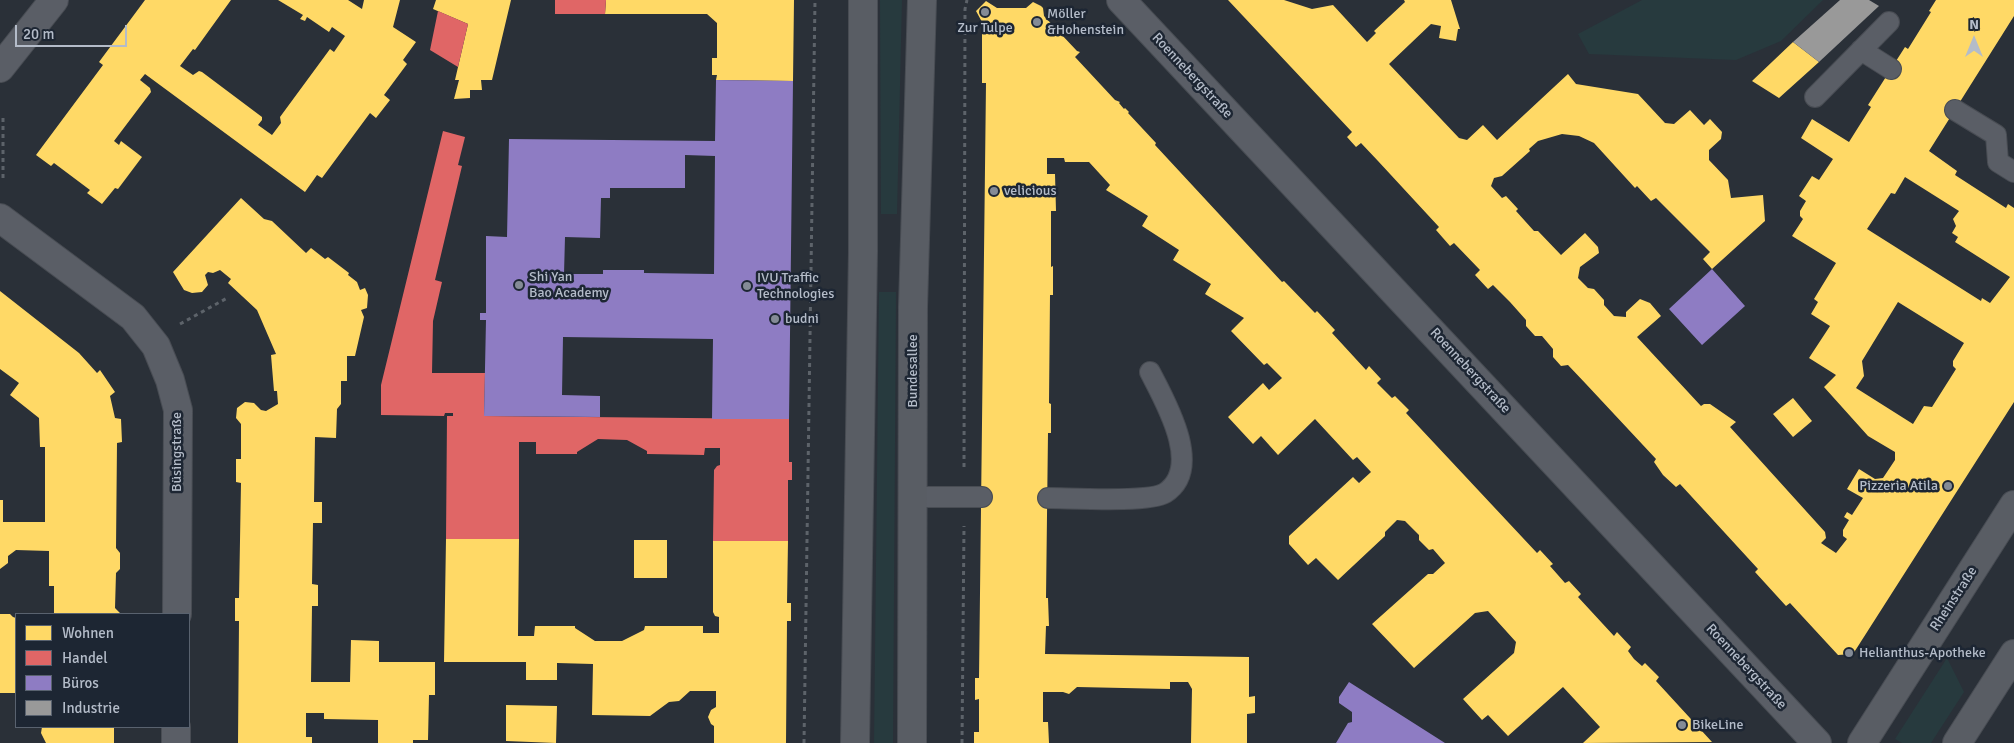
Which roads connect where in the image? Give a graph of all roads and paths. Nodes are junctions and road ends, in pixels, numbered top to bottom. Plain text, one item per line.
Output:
1 (54, 0) edge
2 (815, 0) edge
3 (863, 0) edge
4 (922, 0) edge
5 (967, 0) edge
6 (1121, 0) edge
7 (1889, 22) dead end
8 (1861, 50) junction
9 (0, 68) edge
10 (1891, 69) dead end
11 (1815, 97) dead end
12 (1955, 110) dead end
13 (3, 118) dead end
14 (2014, 172) edge
15 (3, 182) dead end
16 (0, 218) edge
17 (965, 226) dead end
18 (229, 297) dead end
19 (177, 326) dead end
20 (1150, 372) dead end
21 (912, 497) junction
22 (982, 497) dead end
23 (1048, 498) dead end
24 (2014, 505) edge
25 (177, 613) edge
26 (2014, 654) edge
27 (176, 728) edge
28 (176, 743) edge
29 (804, 743) edge
30 (856, 743) edge
31 (912, 743) edge
32 (1817, 743) edge
33 (1862, 743) edge
34 (1957, 743) edge

1 - 9 street
2 - 29 path
3 - 30 street
4 - 21 street, Bundesallee
5 - 17 path
6 - 32 street, Roennebergstraße
7 - 8 lane
8 - 10 lane
8 - 11 lane
12 - 14 lane
13 - 15 path
16 - 25 street, Büsingstraße
18 - 19 path
20 - 23 lane
21 - 22 lane
21 - 31 street, Bundesallee
24 - 33 street, Rheinstraße
26 - 34 street
27 - 28 street

